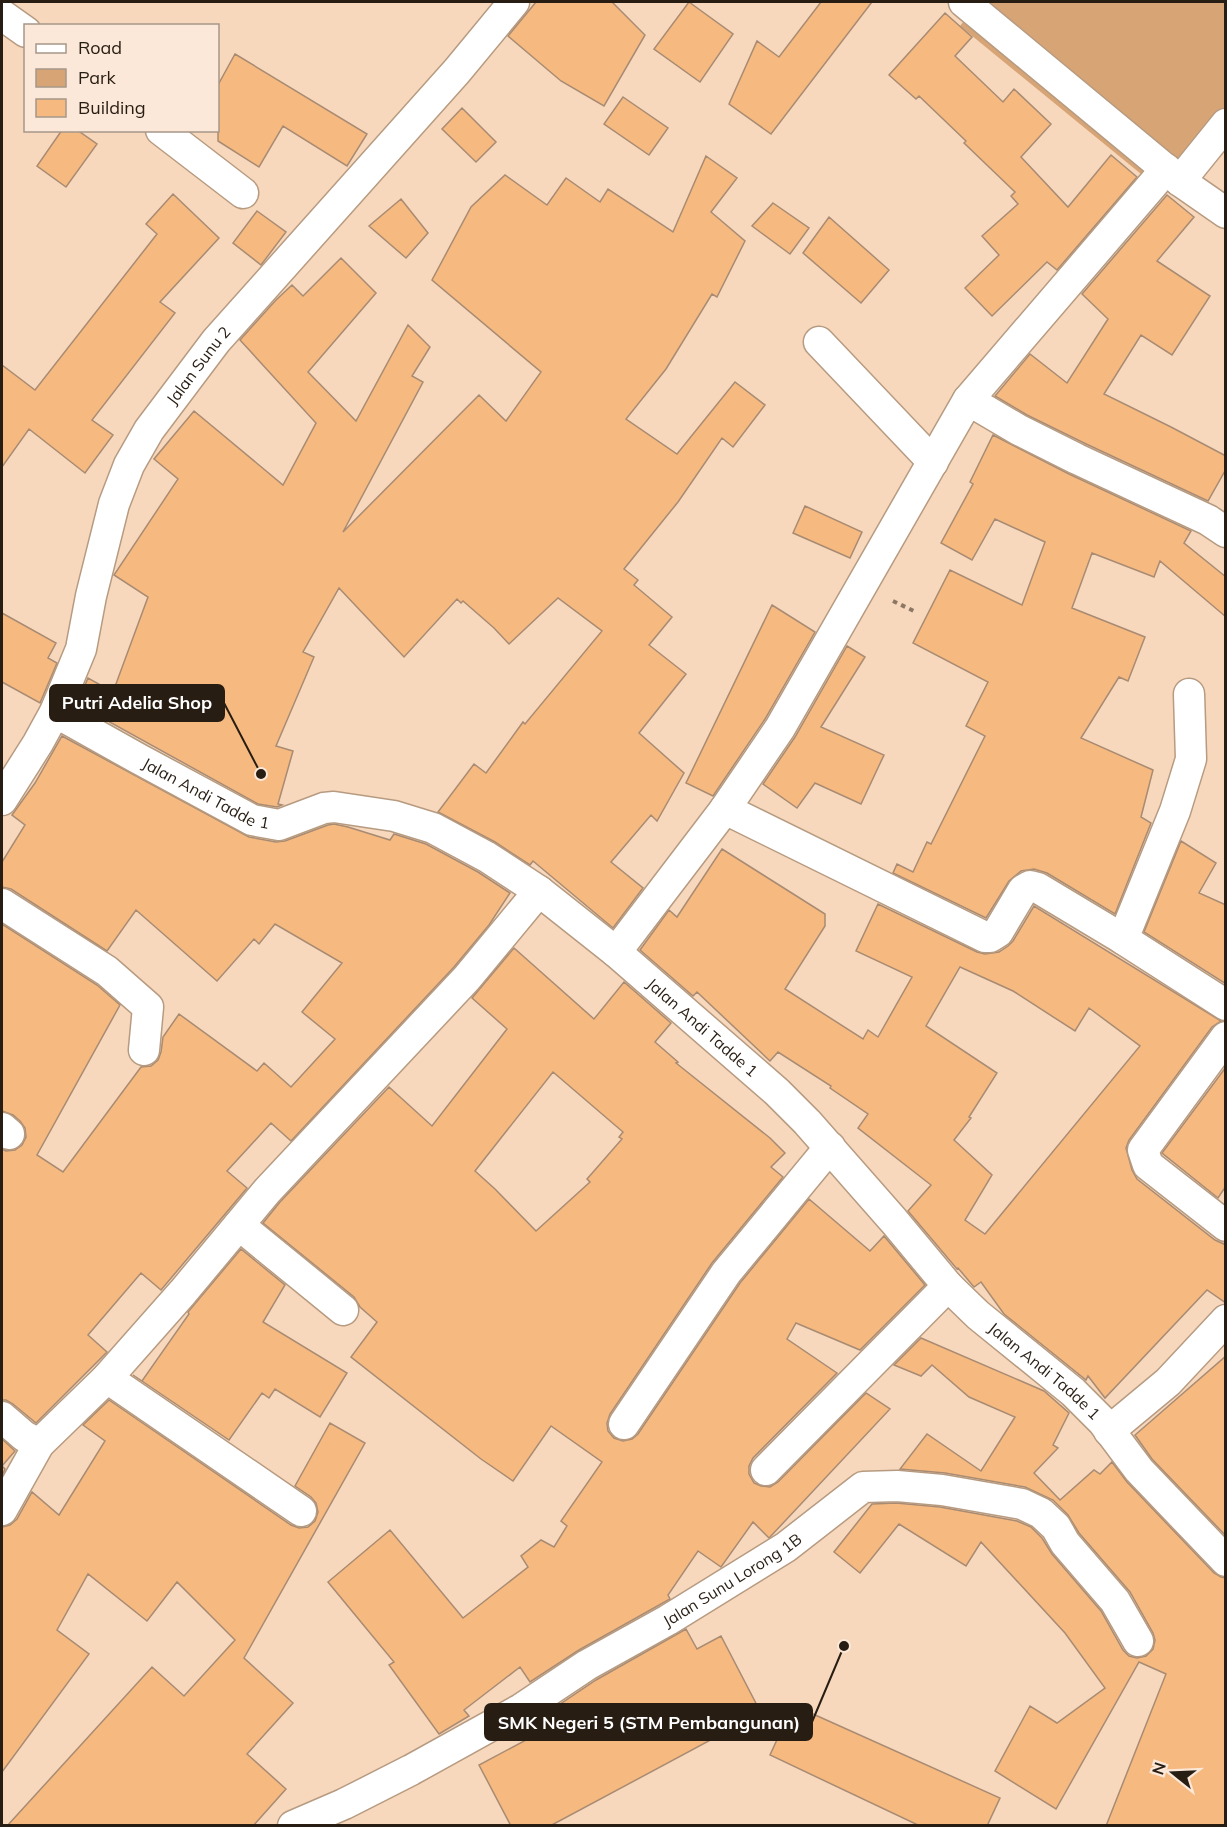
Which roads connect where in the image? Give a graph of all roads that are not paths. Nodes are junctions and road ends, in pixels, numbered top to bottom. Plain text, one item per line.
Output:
1 (514, 2) edge
2 (964, 2) edge
3 (2, 15) edge
4 (24, 31) edge
5 (1226, 124) edge
6 (164, 132) edge
7 (1173, 175) junction
8 (243, 193) dead end
9 (1226, 213) edge
10 (819, 342) dead end
11 (968, 400) junction
12 (933, 462) junction
13 (1226, 532) edge
14 (1189, 694) dead end
15 (55, 712) junction
16 (2, 800) edge
17 (725, 809) junction
18 (539, 891) junction
19 (2, 904) edge
20 (1123, 939) junction
21 (616, 952) junction
22 (1226, 1005) edge
23 (1226, 1037) edge
24 (144, 1050) dead end
25 (830, 1147) junction
26 (239, 1225) junction
27 (1226, 1226) edge
28 (948, 1286) junction
29 (343, 1310) dead end
30 (1226, 1320) edge
31 (107, 1378) junction
32 (2, 1417) edge
33 (624, 1424) dead end
34 (1109, 1431) junction
35 (39, 1444) junction
36 (766, 1470) dead end
37 (2, 1510) edge
38 (300, 1510) dead end
39 (1226, 1561) edge
40 (1138, 1641) dead end
41 (293, 1826) edge

1 - 15 street, Jalan Sunu 2
2 - 7 street
3 - 4 street
5 - 7 street
6 - 8 street
7 - 9 street
7 - 11 street
10 - 12 street
11 - 12 street
11 - 13 street
12 - 17 street
14 - 20 street
15 - 16 street, Jalan Sunu 2
15 - 18 street, Jalan Andi Tadde 1
17 - 20 street
17 - 21 street
18 - 21 street, Jalan Andi Tadde 1
18 - 26 street
19 - 24 street
20 - 22 street
21 - 25 street, Jalan Andi Tadde 1
23 - 27 street
25 - 28 street, Jalan Andi Tadde 1
25 - 33 street
26 - 29 street
26 - 31 street
28 - 34 street, Jalan Andi Tadde 1
28 - 36 street
30 - 34 street
31 - 35 street
31 - 38 street
32 - 35 street
34 - 39 street, Jalan Andi Tadde 1
35 - 37 street
40 - 41 street, Jalan Sunu Lorong 1B

